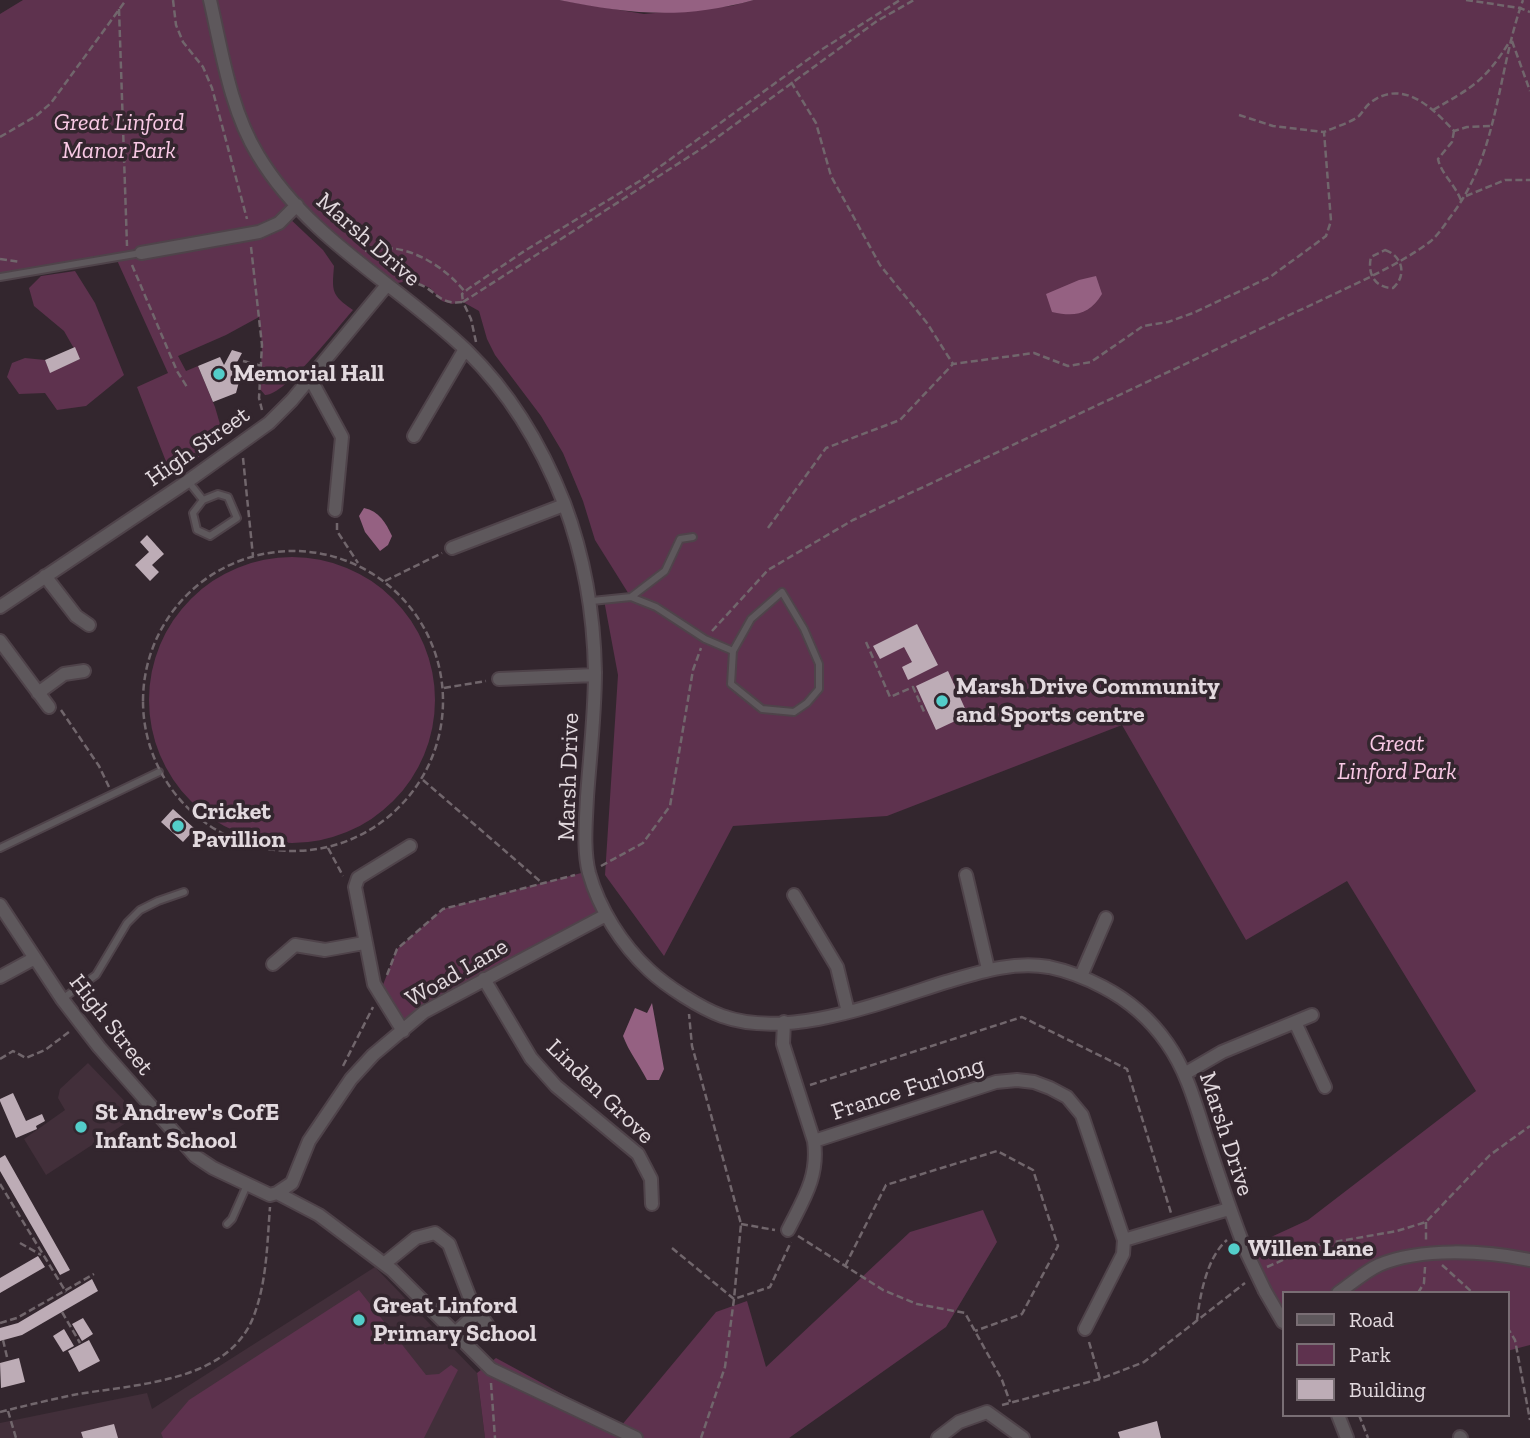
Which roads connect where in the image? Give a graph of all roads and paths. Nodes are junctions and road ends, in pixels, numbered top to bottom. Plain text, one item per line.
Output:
1 (126, 0) edge
2 (173, 0) edge
3 (210, 0) edge
4 (900, 0) edge
5 (914, 0) edge
6 (1466, 0) edge
7 (1523, 0) edge
8 (1520, 8) junction
9 (119, 9) junction
10 (1530, 12) edge
11 (1511, 38) junction
12 (791, 82) junction
13 (1530, 91) edge
14 (1433, 110) junction
15 (1240, 115) dead end
16 (1492, 126) junction
17 (1454, 131) junction
18 (1324, 132) junction
19 (0, 137) edge
20 (1530, 180) edge
21 (1466, 196) junction
22 (1462, 202) junction
23 (297, 205) junction
24 (250, 234) junction
25 (141, 253) joint
26 (128, 255) junction
27 (354, 259) junction
28 (1399, 262) junction
29 (1372, 276) junction
30 (0, 277) edge
31 (387, 285) junction
32 (465, 292) junction
33 (463, 302) junction
34 (469, 353) junction
35 (243, 360) dead end
36 (953, 364) junction
37 (262, 366) junction
38 (310, 377) junction
39 (187, 387) dead end
40 (269, 422) junction
41 (414, 436) dead end
42 (241, 443) junction
43 (188, 481) junction
44 (203, 500) junction
45 (564, 505) junction
46 (335, 510) joint
47 (768, 528) dead end
48 (693, 537) dead end
49 (452, 548) joint
50 (253, 556) junction
51 (359, 565) junction
52 (45, 576) junction
53 (385, 581) junction
54 (631, 597) junction
55 (592, 601) junction
56 (0, 607) edge
57 (89, 625) dead end
58 (705, 639) junction
59 (0, 641) edge
60 (866, 642) dead end
61 (733, 651) junction
62 (83, 671) dead end
63 (595, 675) junction
64 (499, 679) joint
65 (444, 688) junction
66 (38, 693) junction
67 (50, 707) joint
68 (925, 714) dead end
69 (159, 772) junction
70 (422, 780) junction
71 (112, 794) junction
72 (410, 846) dead end
73 (0, 848) edge
74 (589, 871) junction
75 (967, 875) dead end
76 (541, 882) junction
77 (184, 892) dead end
78 (794, 895) dead end
79 (0, 905) edge
80 (607, 915) junction
81 (1106, 918) dead end
82 (364, 943) junction
83 (35, 958) junction
84 (273, 964) dead end
85 (988, 969) junction
86 (1081, 976) junction
87 (0, 977) edge
88 (484, 979) junction
89 (379, 995) junction
90 (687, 997) junction
91 (62, 999) junction
92 (848, 1012) junction
93 (1312, 1015) dead end
94 (1295, 1022) junction
95 (81, 1023) junction
96 (784, 1023) junction
97 (403, 1031) junction
98 (0, 1059) edge
99 (342, 1069) dead end
100 (1186, 1073) junction
101 (1325, 1087) dead end
102 (1530, 1126) edge
103 (814, 1141) junction
104 (0, 1184) edge
105 (247, 1185) junction
106 (274, 1194) junction
107 (652, 1204) dead end
108 (1229, 1209) junction
109 (1426, 1222) junction
110 (227, 1224) dead end
111 (741, 1224) junction
112 (788, 1230) joint
113 (1238, 1232) junction
114 (1124, 1240) junction
115 (20, 1243) dead end
116 (672, 1248) dead end
117 (1429, 1254) junction
118 (44, 1256) junction
119 (1530, 1260) edge
120 (384, 1264) junction
121 (845, 1266) junction
122 (1263, 1270) dead end
123 (94, 1274) dead end
124 (1253, 1277) dead end
125 (1341, 1291) edge
126 (1419, 1291) edge
127 (1472, 1291) edge
128 (66, 1292) junction
129 (734, 1298) junction
130 (62, 1312) dead end
131 (478, 1312) junction
132 (1197, 1320) junction
133 (1282, 1320) edge
134 (0, 1326) edge
135 (1085, 1329) joint
136 (1509, 1330) edge
137 (975, 1331) junction
138 (454, 1334) junction
139 (495, 1336) dead end
140 (3, 1340) dead end
141 (79, 1343) dead end
142 (7, 1357) dead end
143 (491, 1369) junction
144 (1100, 1379) junction
145 (1010, 1402) junction
146 (8, 1410) junction
147 (0, 1412) edge
148 (988, 1412) junction
149 (1339, 1417) edge
150 (1360, 1417) edge
151 (1530, 1420) edge
152 (16, 1438) edge
153 (495, 1438) edge
154 (636, 1438) edge
155 (701, 1438) edge
156 (938, 1438) edge
157 (1023, 1438) edge
158 (1347, 1438) edge
159 (1368, 1438) edge

1 - 9 path
2 - 24 path
3 - 23 street, Marsh Drive
4 - 32 path
5 - 12 path
6 - 8 path
7 - 8 path
8 - 10 path
8 - 11 path
9 - 19 path
9 - 26 path
11 - 13 path
11 - 14 path
11 - 16 path
12 - 33 path
12 - 36 path
14 - 17 path
14 - 18 path
15 - 18 path
16 - 17 path
16 - 21 path
17 - 22 path
18 - 36 path
20 - 21 path
21 - 22 path
22 - 28 path
23 - 24 street
23 - 27 street, Marsh Drive
24 - 25 street
24 - 37 path
25 - 26 lane
26 - 30 lane
26 - 39 path
27 - 31 street, Marsh Drive
27 - 32 path
28 - 29 path
28 - 29 path
28 - 29 path
29 - 58 path
31 - 33 path
31 - 34 street, Marsh Drive
31 - 38 street, High Street
32 - 33 path
33 - 34 path
34 - 41 street
34 - 45 street, Marsh Drive
35 - 37 path
36 - 47 path
37 - 40 path
38 - 40 street, High Street
38 - 46 street
40 - 42 street, High Street
42 - 43 street, High Street
42 - 50 path
43 - 44 lane
43 - 52 street, High Street
44 - 44 lane
45 - 49 street
45 - 55 street, Marsh Drive
46 - 51 path
48 - 54 lane
49 - 53 path
50 - 51 path
50 - 69 path
51 - 53 path
52 - 56 street, High Street
52 - 57 street
53 - 65 path
54 - 55 lane
54 - 58 lane
55 - 63 street, Marsh Drive
58 - 61 lane
58 - 74 path
59 - 66 street
60 - 68 path
61 - 61 lane
62 - 66 street
63 - 64 street
63 - 74 street, Marsh Drive
64 - 65 path
65 - 70 path
66 - 67 street
67 - 71 path
69 - 70 path
69 - 71 lane
70 - 76 path
71 - 73 lane
72 - 82 street
74 - 76 path
74 - 80 street, Marsh Drive
75 - 85 street
76 - 89 path
77 - 91 lane
78 - 92 street
79 - 83 street, High Street
80 - 88 street, Woad Lane
80 - 90 street, Marsh Drive
81 - 86 street
82 - 84 street
82 - 89 street
83 - 87 street
83 - 91 street, High Street
85 - 86 street, Marsh Drive
85 - 92 street, Marsh Drive
86 - 100 street, Marsh Drive
88 - 97 street, Woad Lane
88 - 107 street, Linden Grove
89 - 97 street
89 - 99 path
90 - 96 street, Marsh Drive
90 - 111 path
91 - 95 street, High Street
92 - 96 street, Marsh Drive
93 - 94 street
94 - 100 street
94 - 101 street
95 - 98 path
95 - 105 street, High Street
96 - 103 street, France Furlong
97 - 106 street, Woad Lane
100 - 108 street, Marsh Drive
102 - 109 path
103 - 112 street, France Furlong
103 - 114 street, France Furlong
104 - 118 path
105 - 106 street, High Street
105 - 110 lane
106 - 120 street, High Street
106 - 146 path
108 - 113 street, Marsh Drive
108 - 114 street
109 - 117 path
109 - 122 path
111 - 112 path
111 - 129 path
113 - 132 path
113 - 133 street, Marsh Drive, bridge
114 - 135 street
115 - 118 path
116 - 129 path
117 - 119 street
117 - 125 street
117 - 126 path
117 - 127 path
118 - 128 path
120 - 131 street
120 - 138 street, High Street
121 - 129 path
121 - 137 path
121 - 137 path
123 - 128 path
124 - 132 path
128 - 134 path
129 - 155 path
130 - 141 path
131 - 138 street
131 - 139 street
132 - 144 path
135 - 144 path
136 - 151 path
137 - 145 path
138 - 143 street, High Street
140 - 142 path
143 - 153 path
143 - 154 street, High Street
144 - 145 path
145 - 148 path
146 - 147 path
146 - 152 path
148 - 156 street
148 - 157 street
149 - 158 street
150 - 159 path

